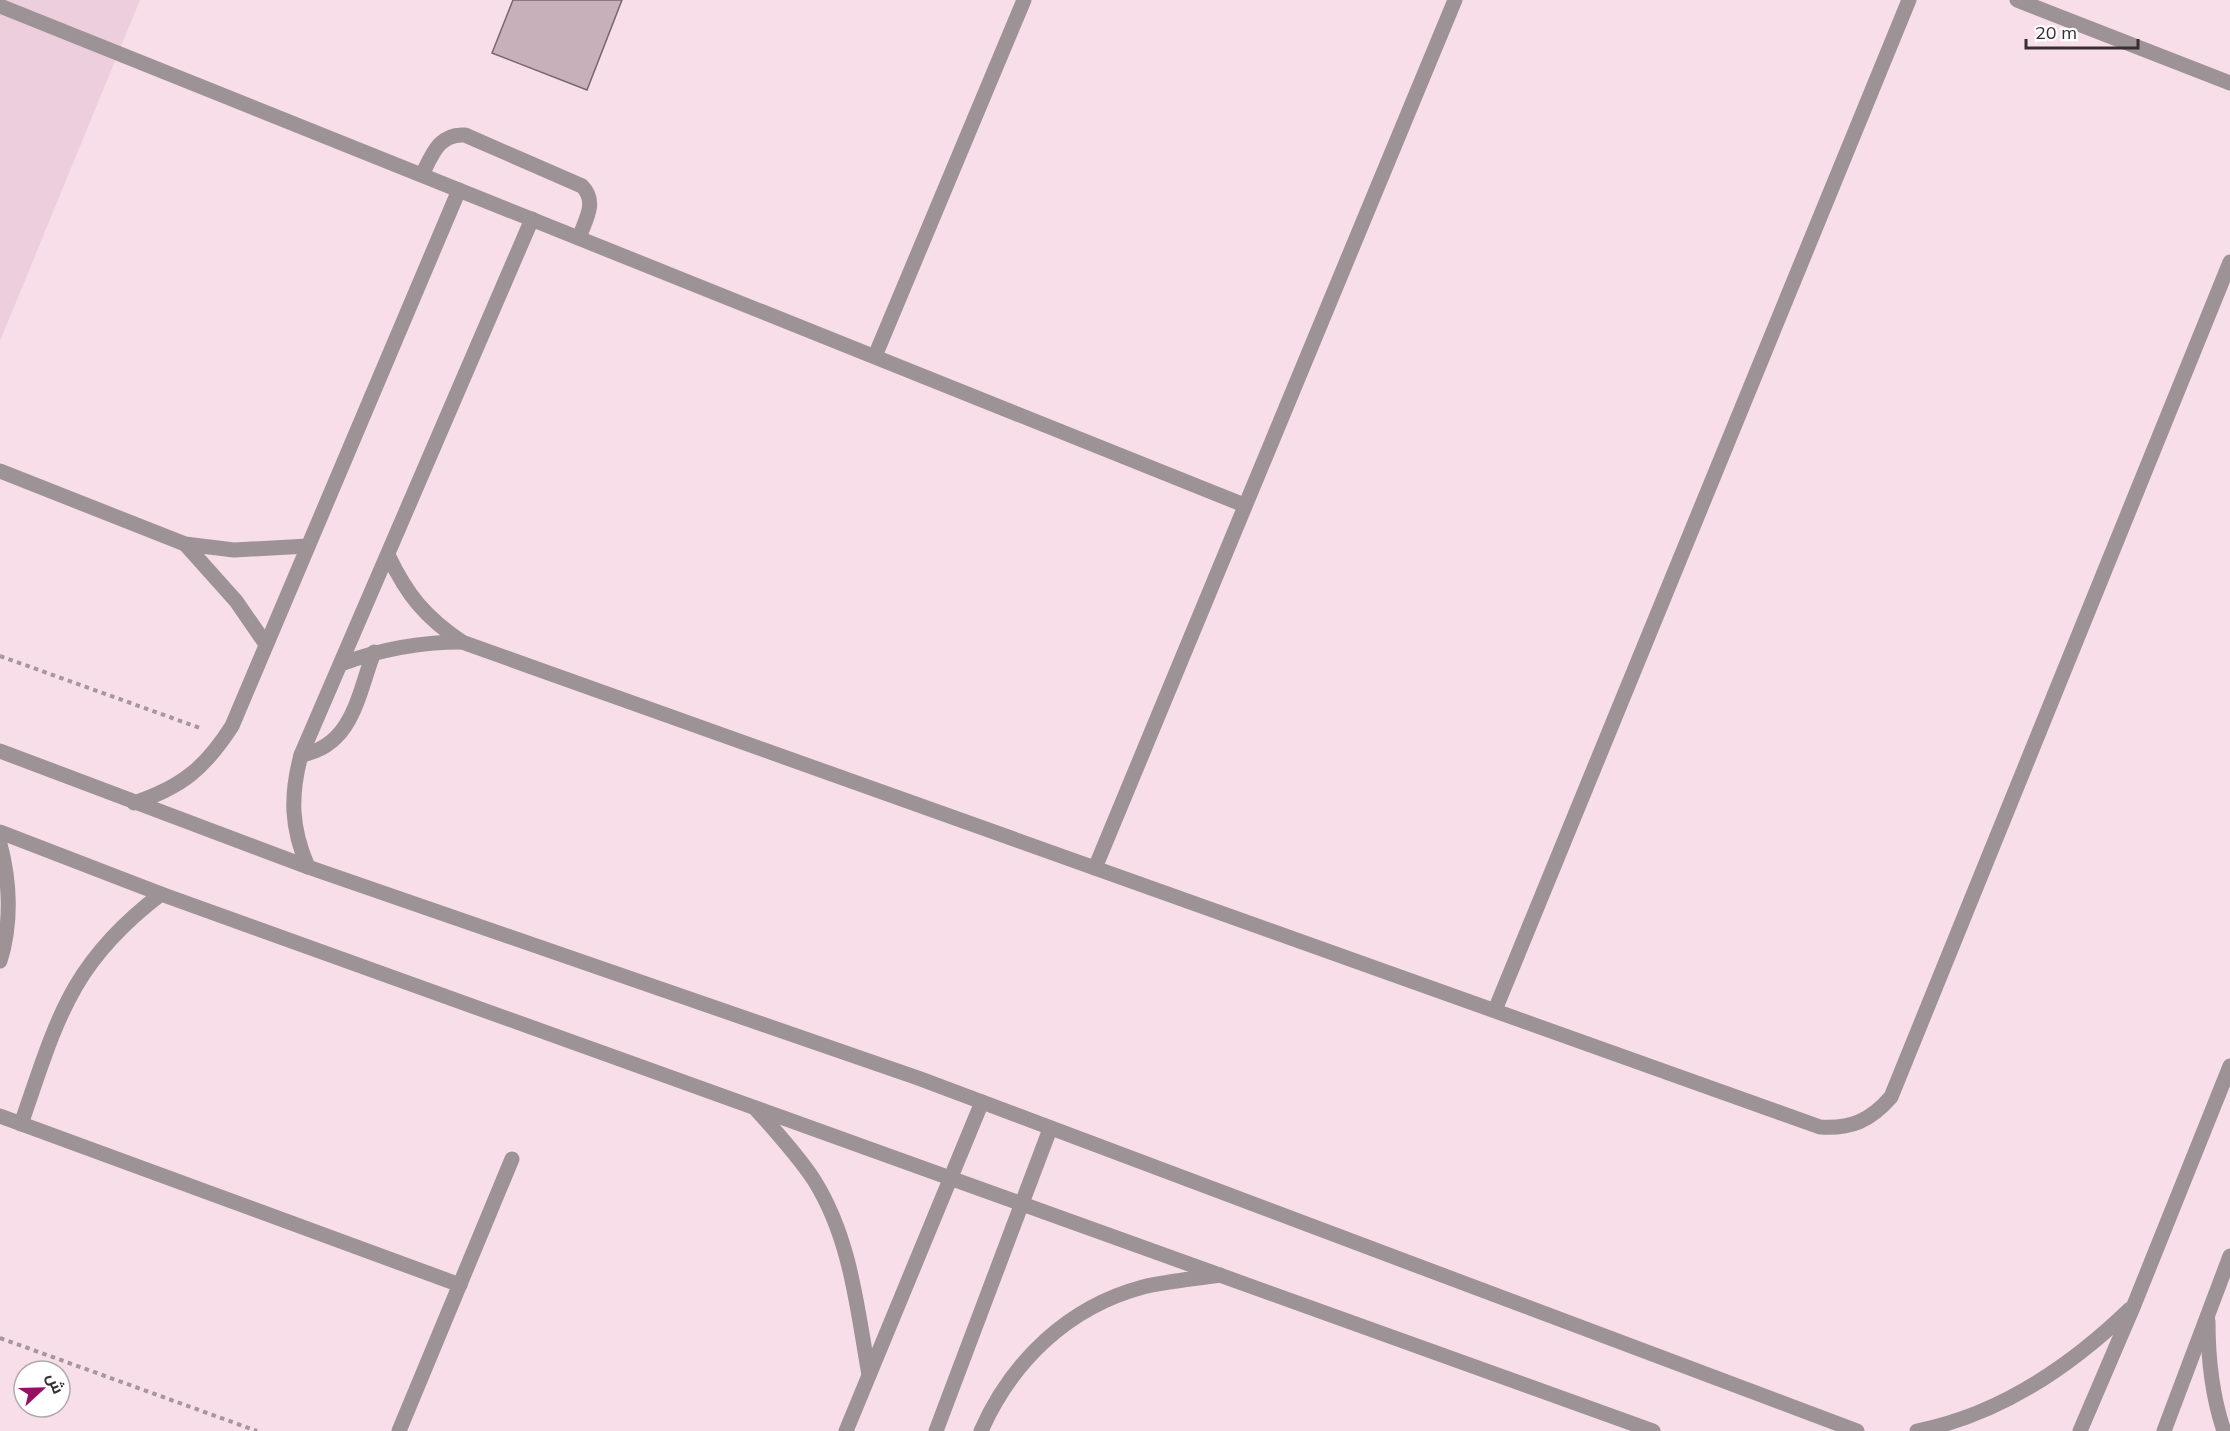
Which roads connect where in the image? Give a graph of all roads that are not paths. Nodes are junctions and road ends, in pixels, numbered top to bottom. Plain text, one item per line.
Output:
1 (1024, 0) edge
2 (1455, 0) edge
3 (1909, 0) edge
4 (2017, 0) edge
5 (0, 6) edge
6 (2230, 83) edge
7 (422, 175) junction
8 (459, 190) junction
9 (532, 219) junction
10 (579, 237) junction
11 (2230, 262) edge
12 (875, 356) junction
13 (0, 471) edge
14 (1244, 505) junction
15 (185, 544) junction
16 (308, 546) junction
17 (388, 555) junction
18 (462, 642) junction
19 (265, 643) junction
20 (374, 652) junction
21 (341, 664) junction
22 (0, 751) edge
23 (301, 755) junction
24 (134, 803) junction
25 (0, 832) edge
26 (0, 844) edge
27 (308, 867) junction
28 (1095, 867) junction
29 (161, 894) junction
30 (0, 961) edge
31 (1496, 1010) junction
32 (2230, 1066) edge
33 (982, 1102) junction
34 (753, 1106) junction
35 (0, 1116) edge
36 (21, 1124) junction
37 (1050, 1129) junction
38 (512, 1159) dead end
39 (951, 1177) junction
40 (1023, 1203) junction
41 (2230, 1256) edge
42 (1224, 1275) junction
43 (460, 1285) junction
44 (2134, 1305) junction
45 (2208, 1312) junction
46 (869, 1376) junction
47 (399, 1431) edge
48 (846, 1431) edge
49 (936, 1431) edge
50 (981, 1431) edge
51 (1653, 1431) edge
52 (1857, 1431) edge
53 (1917, 1431) edge
54 (2080, 1431) edge
55 (2164, 1431) edge
56 (2224, 1431) edge

1 - 12 street
2 - 14 street
3 - 31 street
4 - 6 street
5 - 7 street
7 - 8 street
7 - 10 street
8 - 9 street
8 - 16 street
9 - 10 street
9 - 17 street
10 - 12 street
11 - 31 street
12 - 14 street
13 - 15 street
14 - 28 street
15 - 16 street
15 - 19 street
16 - 19 street
17 - 18 street
17 - 21 street
18 - 20 street
18 - 28 street
19 - 24 street
20 - 21 street
20 - 23 street
21 - 23 street
22 - 24 street
23 - 27 street
24 - 27 street
25 - 29 street
26 - 30 street
27 - 33 street
28 - 31 street
29 - 34 street
29 - 36 street
32 - 44 street
33 - 37 street
33 - 39 street
34 - 39 street
34 - 46 street
35 - 36 street
36 - 43 street
37 - 40 street
37 - 52 street
38 - 43 street
39 - 40 street
39 - 46 street
40 - 42 street
40 - 49 street
41 - 45 street
42 - 50 street
42 - 51 street
43 - 47 street
44 - 53 street
44 - 54 street
45 - 55 street
45 - 56 street
46 - 48 street

